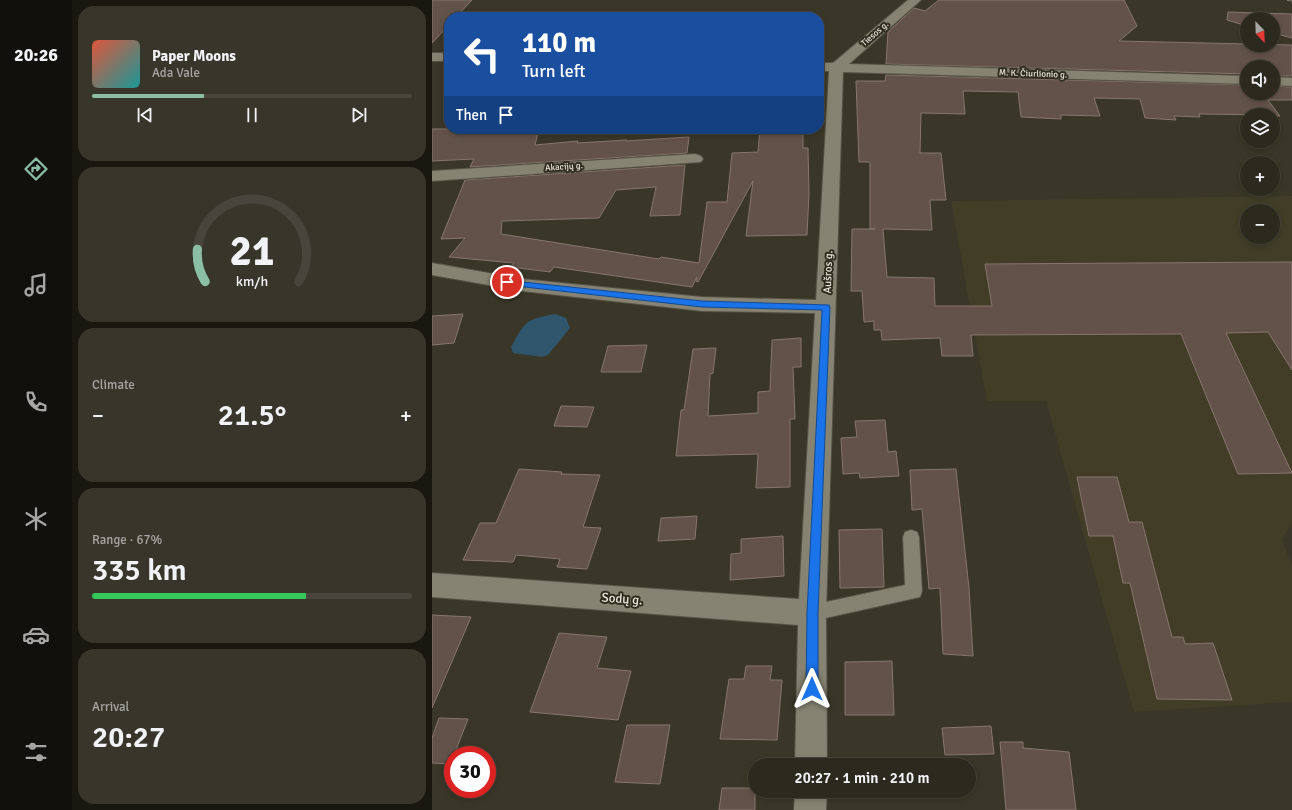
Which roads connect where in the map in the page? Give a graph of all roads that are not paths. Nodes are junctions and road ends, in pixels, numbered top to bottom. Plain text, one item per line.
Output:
1 (914, 0) edge
2 (432, 57) edge
3 (444, 57) edge
4 (828, 68) edge
5 (1240, 80) edge
6 (1280, 81) edge
7 (1292, 82) edge
8 (695, 159) dead end
9 (432, 176) edge
10 (432, 269) edge
11 (826, 307) junction
12 (911, 537) dead end
13 (432, 584) edge
14 (812, 613) junction
15 (811, 758) edge
16 (811, 798) edge
17 (810, 810) edge

1 - 4 street, Tiesos g.
2 - 3 street
4 - 5 street, M. K. Čiurlionio g.
4 - 11 street, Aušros g.
6 - 7 street
8 - 9 street, Akacijų g.
10 - 11 street
11 - 14 street, Aušros g.
12 - 14 lane
13 - 14 street, Sodų g.
14 - 15 street, Aušros g.
16 - 17 street

